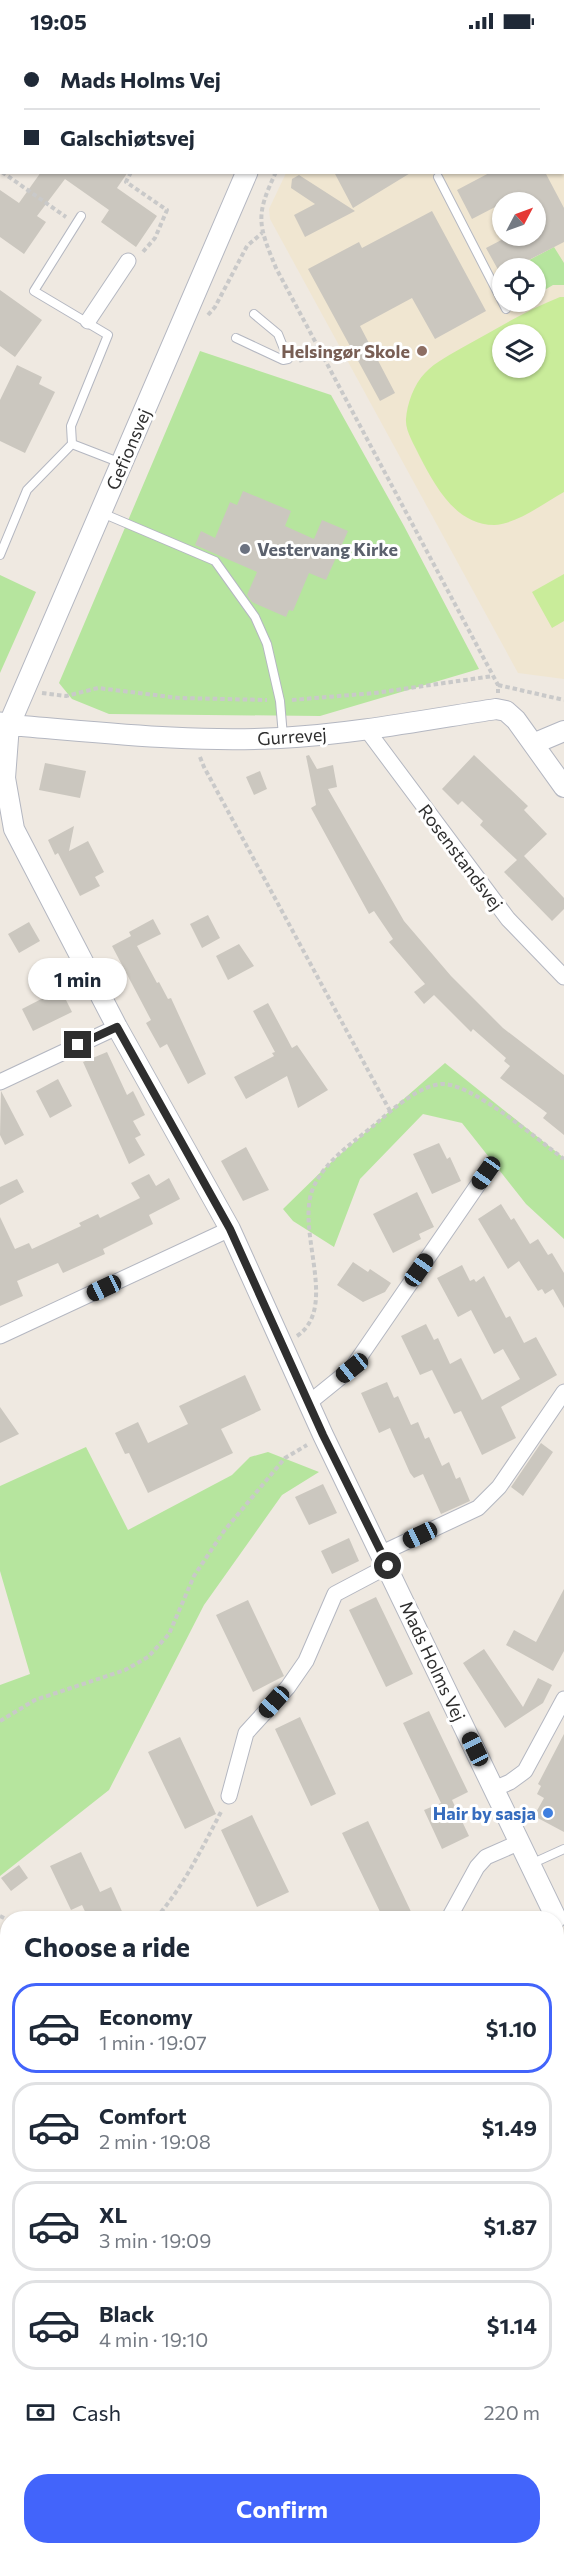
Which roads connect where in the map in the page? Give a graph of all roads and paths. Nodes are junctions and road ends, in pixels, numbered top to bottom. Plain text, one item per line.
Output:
1 (4, 174) edge
2 (130, 174) edge
3 (246, 174) edge
4 (275, 174) edge
5 (438, 177) dead end
6 (81, 216) dead end
7 (76, 224) junction
8 (262, 233) junction
9 (128, 261) joint
10 (492, 282) edge
11 (255, 314) dead end
12 (206, 318) dead end
13 (88, 321) junction
14 (236, 338) dead end
15 (320, 352) junction
16 (288, 359) junction
17 (72, 444) junction
18 (123, 464) junction
19 (101, 512) junction
20 (0, 555) edge
21 (493, 676) junction
22 (498, 685) junction
23 (24, 690) junction
24 (280, 700) junction
25 (564, 700) edge
26 (496, 709) junction
27 (4, 724) edge
28 (367, 730) junction
29 (564, 731) edge
30 (283, 738) junction
31 (194, 739) junction
32 (533, 744) junction
33 (564, 787) edge
34 (564, 977) edge
35 (117, 1027) junction
36 (0, 1082) edge
37 (390, 1112) junction
38 (564, 1159) edge
39 (486, 1173) dead end
40 (230, 1229) junction
41 (0, 1336) edge
42 (282, 1347) junction
43 (564, 1392) edge
44 (310, 1402) junction
45 (323, 1435) junction
46 (385, 1559) junction
47 (564, 1699) edge
48 (0, 1721) edge
49 (494, 1789) junction
50 (229, 1796) joint
51 (518, 1843) junction
52 (564, 1849) edge
53 (529, 1865) junction
54 (162, 1911) edge
55 (453, 1911) edge
56 (552, 1911) edge

1 - 7 path
2 - 9 path
3 - 18 main road, Gefionsvej
4 - 8 path
5 - 10 lane
6 - 7 lane
7 - 13 lane
8 - 12 path
8 - 15 path
9 - 13 street
11 - 16 lane
13 - 17 lane
14 - 16 lane
15 - 16 path
15 - 21 path
17 - 18 lane
17 - 20 lane
18 - 19 main road, Gefionsvej
19 - 23 main road, Gefionsvej
19 - 24 lane
21 - 22 path
21 - 24 path
22 - 25 path
22 - 26 path
23 - 24 path
23 - 27 main road, Gefionsvej
24 - 30 lane
26 - 28 street, Gurrevej
26 - 32 street
27 - 31 street, Gurrevej
27 - 35 street, Mads Holms Vej
28 - 30 street, Gurrevej
28 - 34 street, Rosenstandsvej
29 - 32 street
30 - 31 street, Gurrevej
31 - 37 path
32 - 33 street
35 - 36 street
35 - 40 street, Mads Holms Vej
37 - 38 path
37 - 42 path
39 - 44 street
40 - 41 street
40 - 42 street, Mads Holms Vej
42 - 44 street, Mads Holms Vej
43 - 46 street
44 - 45 street, Mads Holms Vej
45 - 46 street, Mads Holms Vej
45 - 48 path
46 - 49 street, Mads Holms Vej
46 - 50 street
47 - 49 street
49 - 51 street, Mads Holms Vej
50 - 54 path
51 - 53 street, Mads Holms Vej
51 - 55 street
52 - 53 lane
53 - 56 street, Mads Holms Vej

